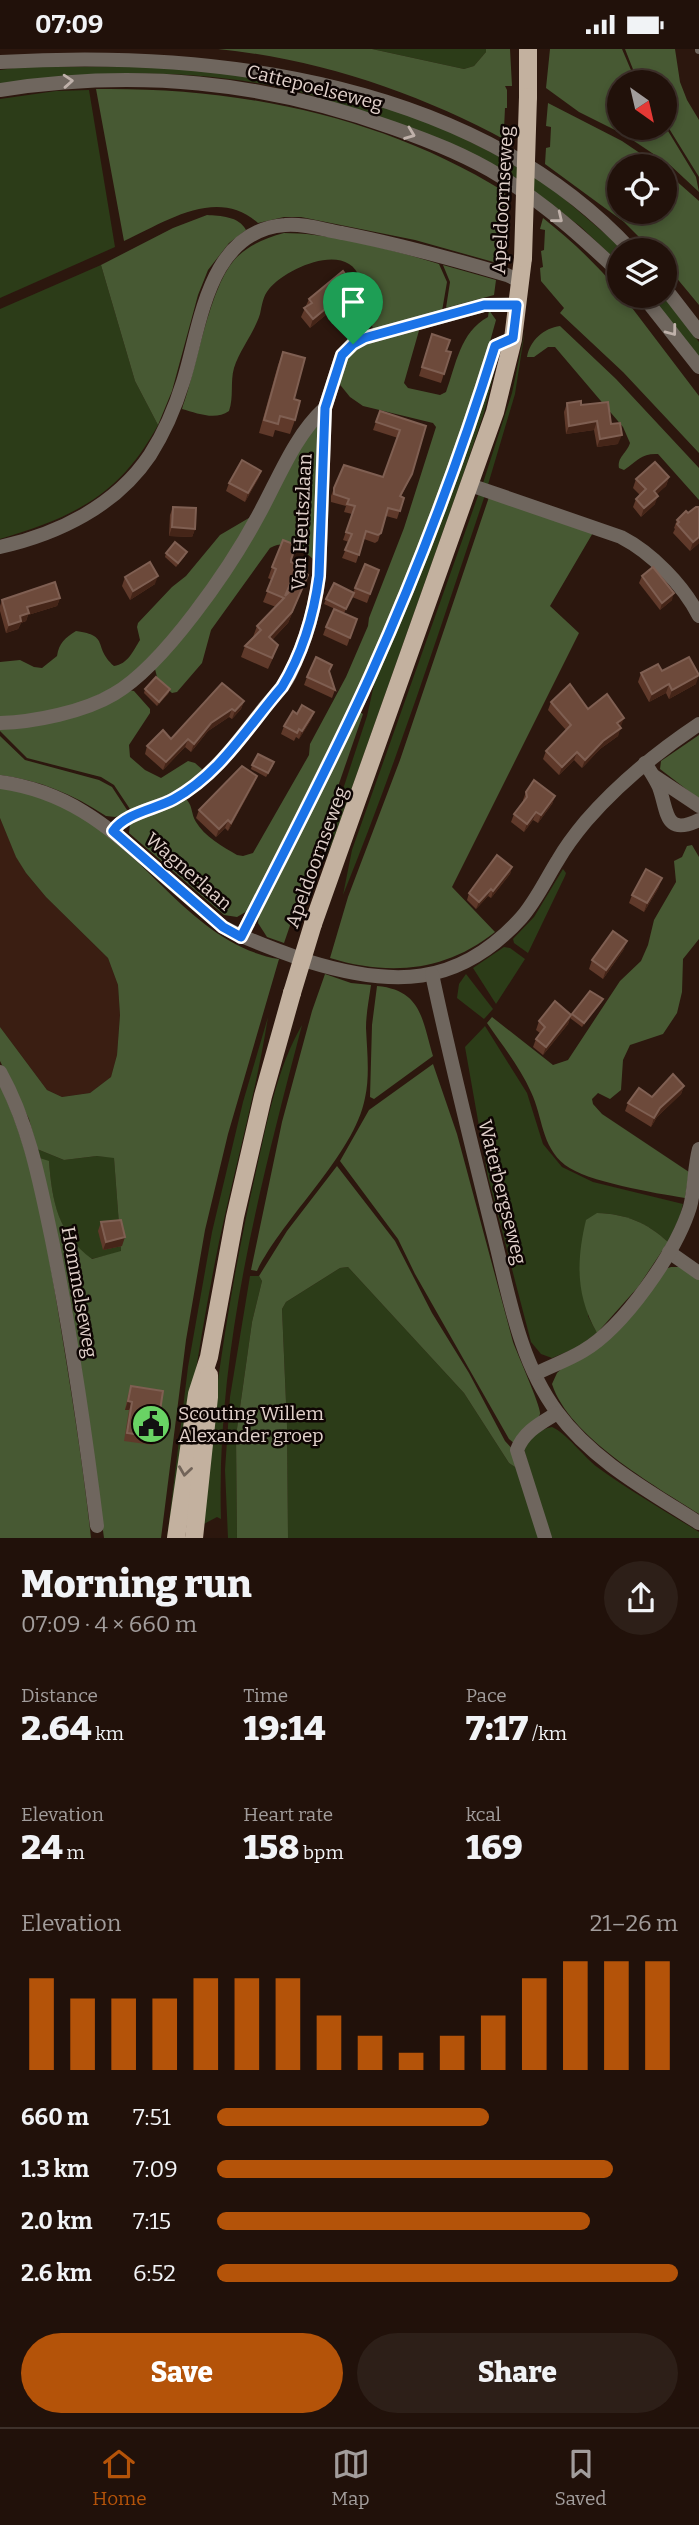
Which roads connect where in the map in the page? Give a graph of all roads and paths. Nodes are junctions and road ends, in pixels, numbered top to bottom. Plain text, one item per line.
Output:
1 (528, 49) edge
2 (0, 62) edge
3 (0, 90) edge
4 (529, 164) junction
5 (523, 191) junction
6 (618, 238) edge
7 (607, 260) edge
8 (520, 281) junction
9 (677, 304) edge
10 (517, 305) junction
11 (652, 308) edge
12 (699, 333) edge
13 (513, 338) junction
14 (699, 367) edge
15 (325, 408) junction
16 (470, 485) junction
17 (0, 547) edge
18 (699, 616) edge
19 (0, 723) edge
20 (699, 724) edge
21 (645, 763) junction
22 (654, 776) junction
23 (0, 782) edge
24 (684, 796) junction
25 (699, 806) edge
26 (666, 814) junction
27 (699, 820) edge
28 (113, 831) junction
29 (241, 937) junction
30 (432, 974) junction
31 (0, 1072) edge
32 (699, 1149) edge
33 (668, 1252) junction
34 (699, 1273) edge
35 (209, 1357) junction
36 (535, 1374) junction
37 (557, 1413) junction
38 (699, 1523) edge
39 (97, 1526) dead end
40 (176, 1538) edge
41 (194, 1538) edge
42 (545, 1538) edge

1 - 8 main road, Apeldoornseweg, bridge
2 - 4 street, Cattepoelseweg
3 -> 5 street, Cattepoelseweg
4 - 5 street
4 - 6 street, Cattepoelseweg
5 -> 7 street, Cattepoelseweg
8 - 10 main road, Apeldoornseweg
8 - 17 street
9 - 12 street
10 - 13 main road, Apeldoornseweg
10 - 15 street, Van Heutszlaan
11 -> 14 street
13 - 16 main road, Apeldoornseweg
13 - 29 street, Apeldoornseweg
15 - 19 street
15 - 28 street, Van Heutszlaan
16 - 18 street
16 - 35 main road, Apeldoornseweg, bridge
20 - 21 street, Wagnerlaan
21 - 22 street
21 - 30 street, Wagnerlaan
22 - 24 street
22 - 26 street
23 - 28 street, Wagnerlaan
24 - 25 street
24 - 26 street
26 - 27 street
28 - 29 street, Wagnerlaan
29 - 30 street, Wagnerlaan
30 - 36 street, Waterbergseweg
31 - 39 street, Hommelseweg
32 - 33 street
33 - 34 street
33 - 36 street
35 -> 40 main road, Apeldoornseweg
35 - 41 main road, Apeldoornseweg
36 - 37 street, Waterbergseweg
37 - 38 street, Waterbergseweg
37 - 42 street

